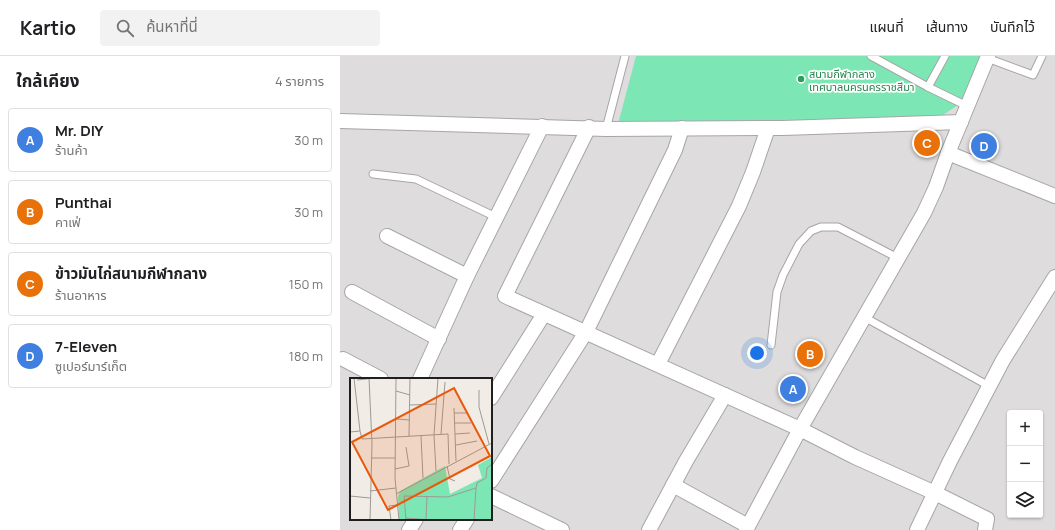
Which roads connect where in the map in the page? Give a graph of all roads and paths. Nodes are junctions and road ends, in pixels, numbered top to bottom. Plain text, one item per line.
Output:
1 (625, 56) edge
2 (871, 56) edge
3 (945, 56) edge
4 (1042, 56) edge
5 (987, 57) edge
6 (928, 87) junction
7 (967, 106) junction
8 (340, 121) edge
9 (961, 122) junction
10 (542, 126) junction
11 (589, 127) junction
12 (606, 128) junction
13 (682, 128) junction
14 (768, 128) junction
15 (948, 153) junction
16 (373, 174) dead end
17 (1055, 196) edge
18 (496, 217) junction
19 (387, 236) dead end
20 (898, 258) junction
21 (467, 276) junction
22 (1055, 277) edge
23 (352, 292) dead end
24 (544, 314) junction
25 (864, 317) junction
26 (586, 332) junction
27 (439, 339) junction
28 (771, 345) dead end
29 (343, 359) dead end
30 (658, 364) junction
31 (379, 378) edge
32 (420, 378) edge
33 (989, 386) junction
34 (725, 395) junction
35 (492, 396) edge
36 (800, 429) junction
37 (492, 479) edge
38 (673, 485) junction
39 (935, 493) junction
40 (492, 496) edge
41 (415, 520) edge
42 (466, 520) edge
43 (747, 528) edge
44 (409, 530) edge
45 (460, 530) edge
46 (562, 530) edge
47 (649, 530) edge
48 (918, 530) edge
49 (985, 530) edge

1 - 12 lane
2 - 6 lane
3 - 6 lane
4 - 5 lane
5 - 7 street
6 - 7 lane
7 - 9 street
8 - 10 street
9 - 14 street
9 - 15 street
10 - 11 street
10 - 18 street
11 - 12 street
11 - 24 street
12 - 13 street
13 - 14 street
13 - 26 street
14 - 30 street
15 - 17 street
15 - 20 street
16 - 18 lane
18 - 21 street
19 - 21 street
20 - 25 street
20 - 28 lane
21 - 27 street
22 - 33 street
23 - 27 street
24 - 26 street
24 - 35 street
25 - 33 lane
25 - 36 street
26 - 30 street
26 - 37 street
27 - 32 street
29 - 31 street
30 - 34 street
33 - 39 street
34 - 36 street
34 - 38 street
36 - 39 street
36 - 43 street
38 - 43 street
38 - 47 street
39 - 48 street
39 - 49 street
40 - 46 street
41 - 44 street
42 - 45 street

